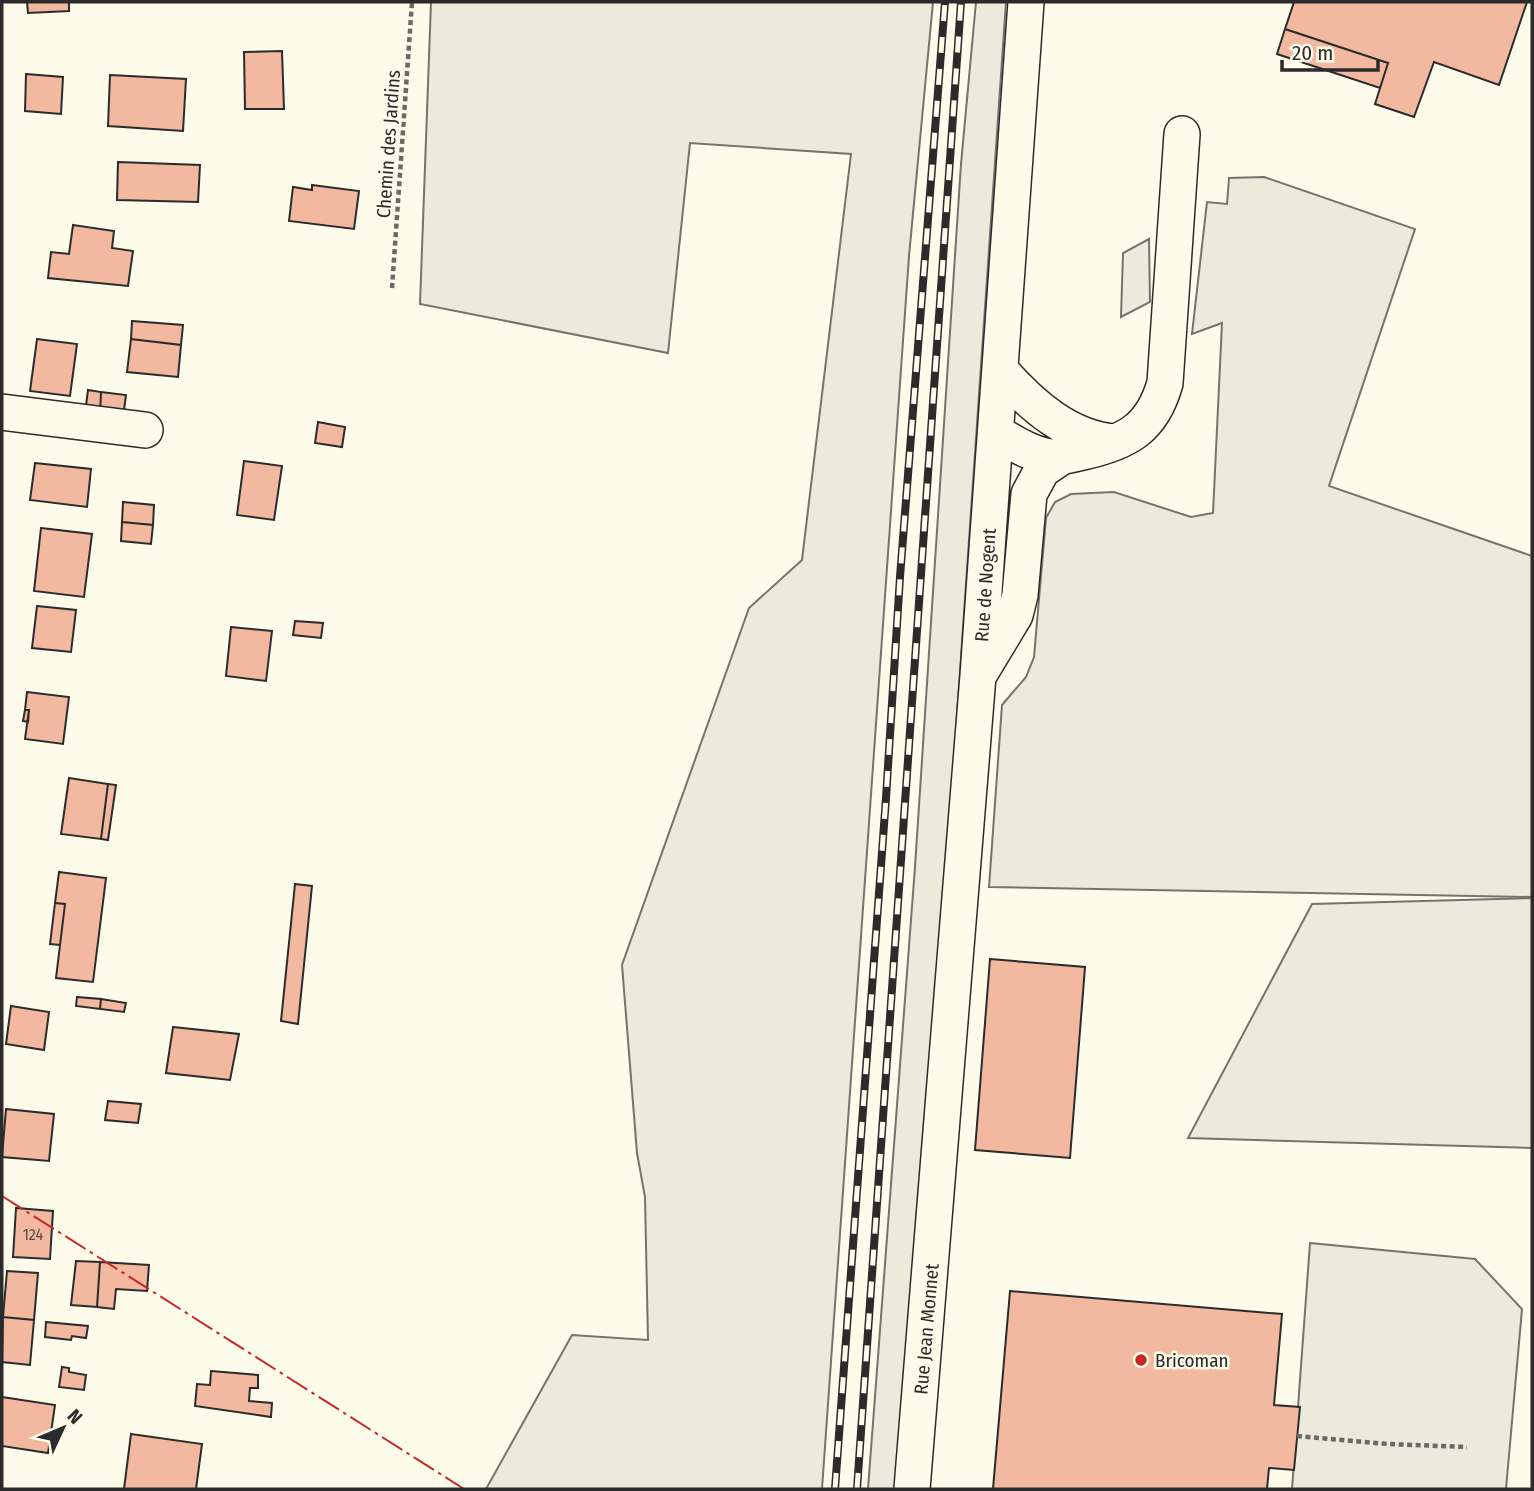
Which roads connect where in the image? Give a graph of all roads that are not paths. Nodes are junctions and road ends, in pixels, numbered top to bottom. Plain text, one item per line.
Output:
1 (1026, 2) edge
2 (1182, 134) dead end
3 (1001, 371) junction
4 (2, 412) edge
5 (145, 430) dead end
6 (996, 432) junction
7 (1119, 442) junction
8 (1061, 457) junction
9 (978, 676) junction
10 (938, 1168) joint
11 (912, 1489) edge

1 - 3 street, Rue de Nogent
2 - 7 street
3 - 6 street, Rue de Nogent
3 - 7 street
4 - 5 street
6 - 8 street
6 - 9 street, Rue de Nogent
7 - 8 street
8 - 9 street
9 - 10 street, Rue de Nogent
10 - 11 street, Rue Jean Monnet

